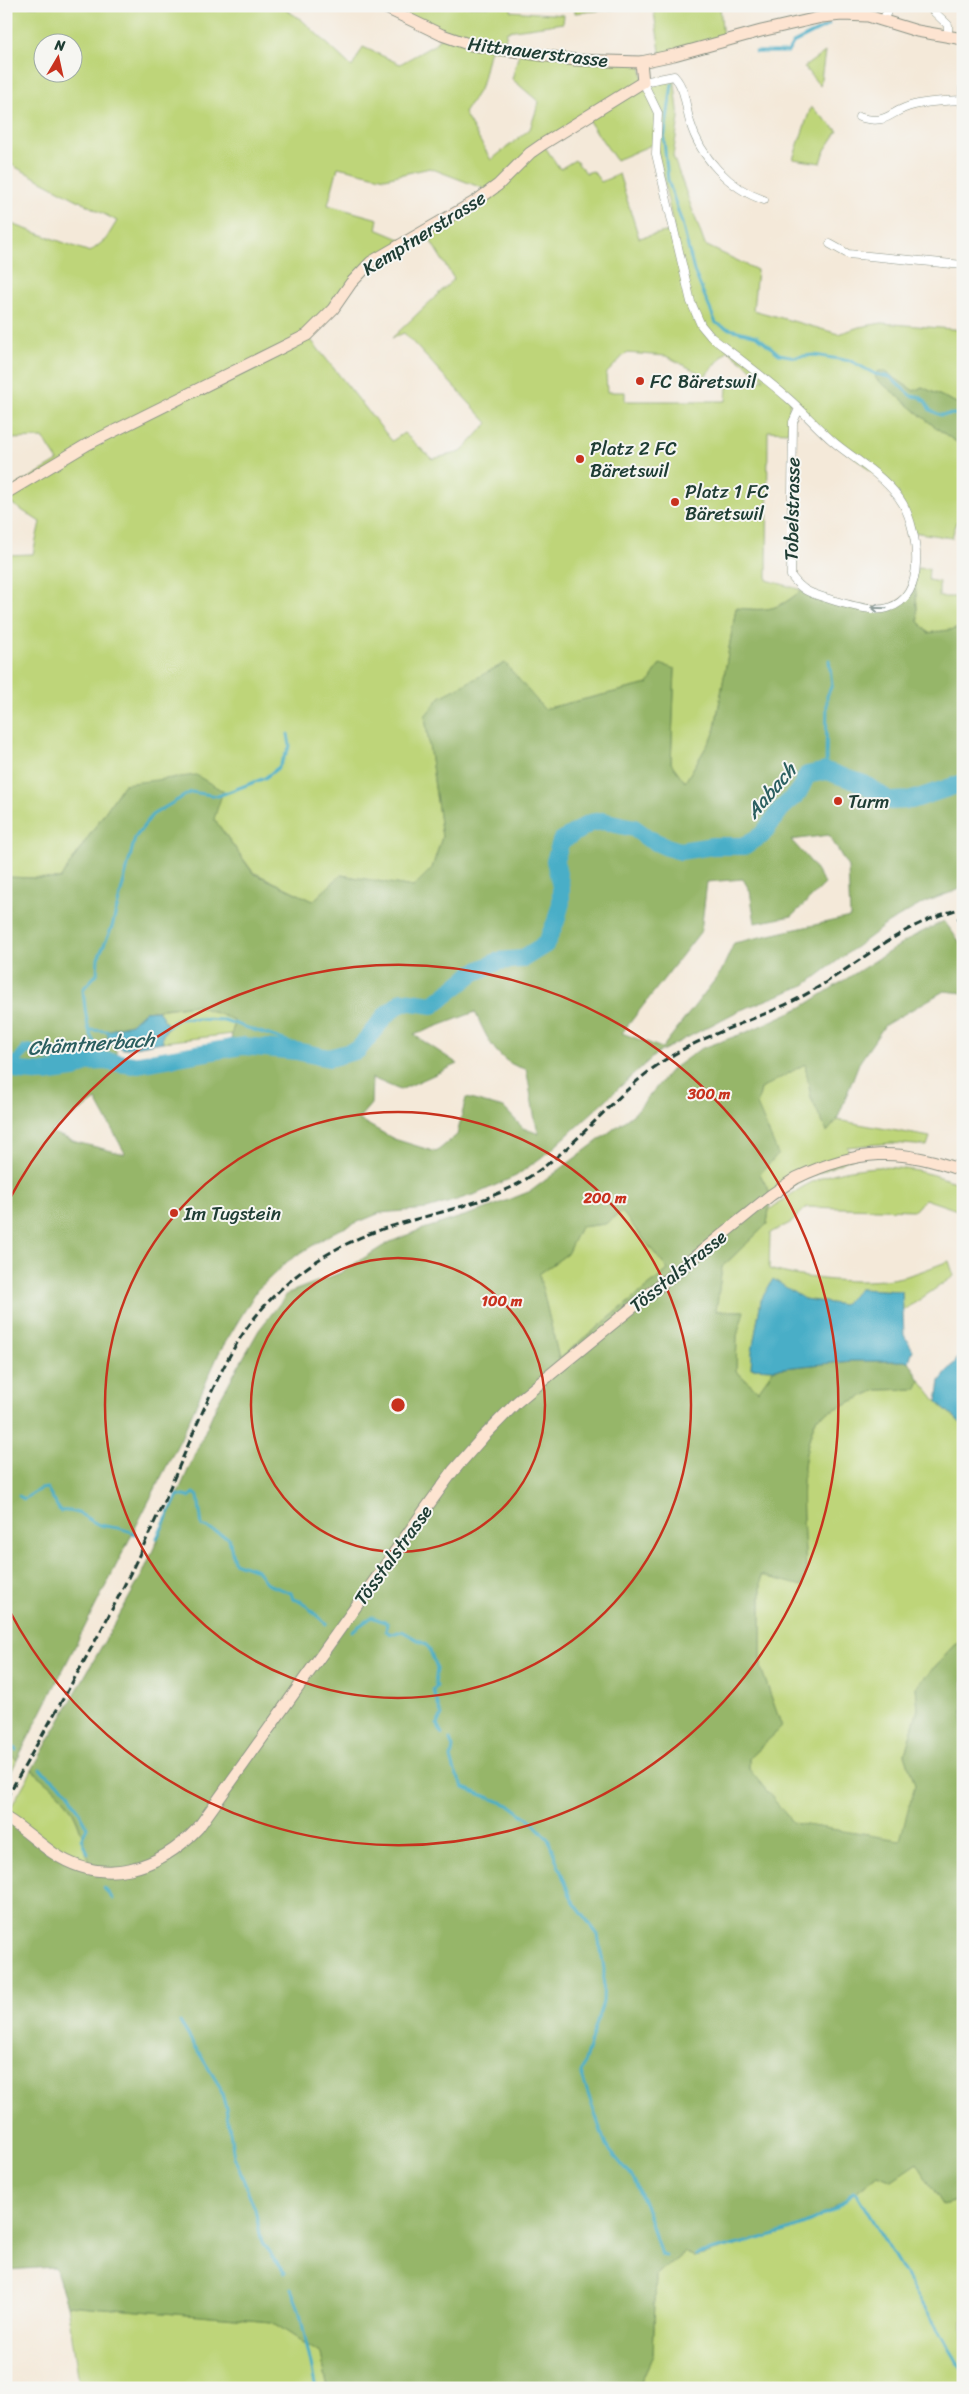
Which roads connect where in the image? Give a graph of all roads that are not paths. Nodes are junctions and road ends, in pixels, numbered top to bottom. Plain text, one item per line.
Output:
1 (382, 6) edge
2 (890, 6) edge
3 (928, 6) edge
4 (883, 20) junction
5 (948, 36) junction
6 (963, 39) edge
7 (641, 62) junction
8 (643, 82) junction
9 (963, 88) edge
10 (962, 100) edge
11 (963, 106) edge
12 (859, 117) dead end
13 (764, 200) dead end
14 (830, 244) dead end
15 (963, 265) edge
16 (799, 409) junction
17 (6, 493) edge
18 (963, 1171) edge
19 (6, 1818) edge

1 - 7 street, Hittnauerstrasse
2 - 4 street
3 - 5 street
4 - 5 street, Hittnauerstrasse
4 - 7 street, Hittnauerstrasse
5 - 6 street, Hittnauerstrasse
7 - 8 street
8 - 13 street
8 - 16 street, Tobelstrasse
8 - 17 street, Kemptnerstrasse
9 - 10 street
10 - 11 street
10 - 12 street
14 - 15 street
16 -> 16 street, Tobelstrasse
18 - 19 street, Tösstalstrasse

